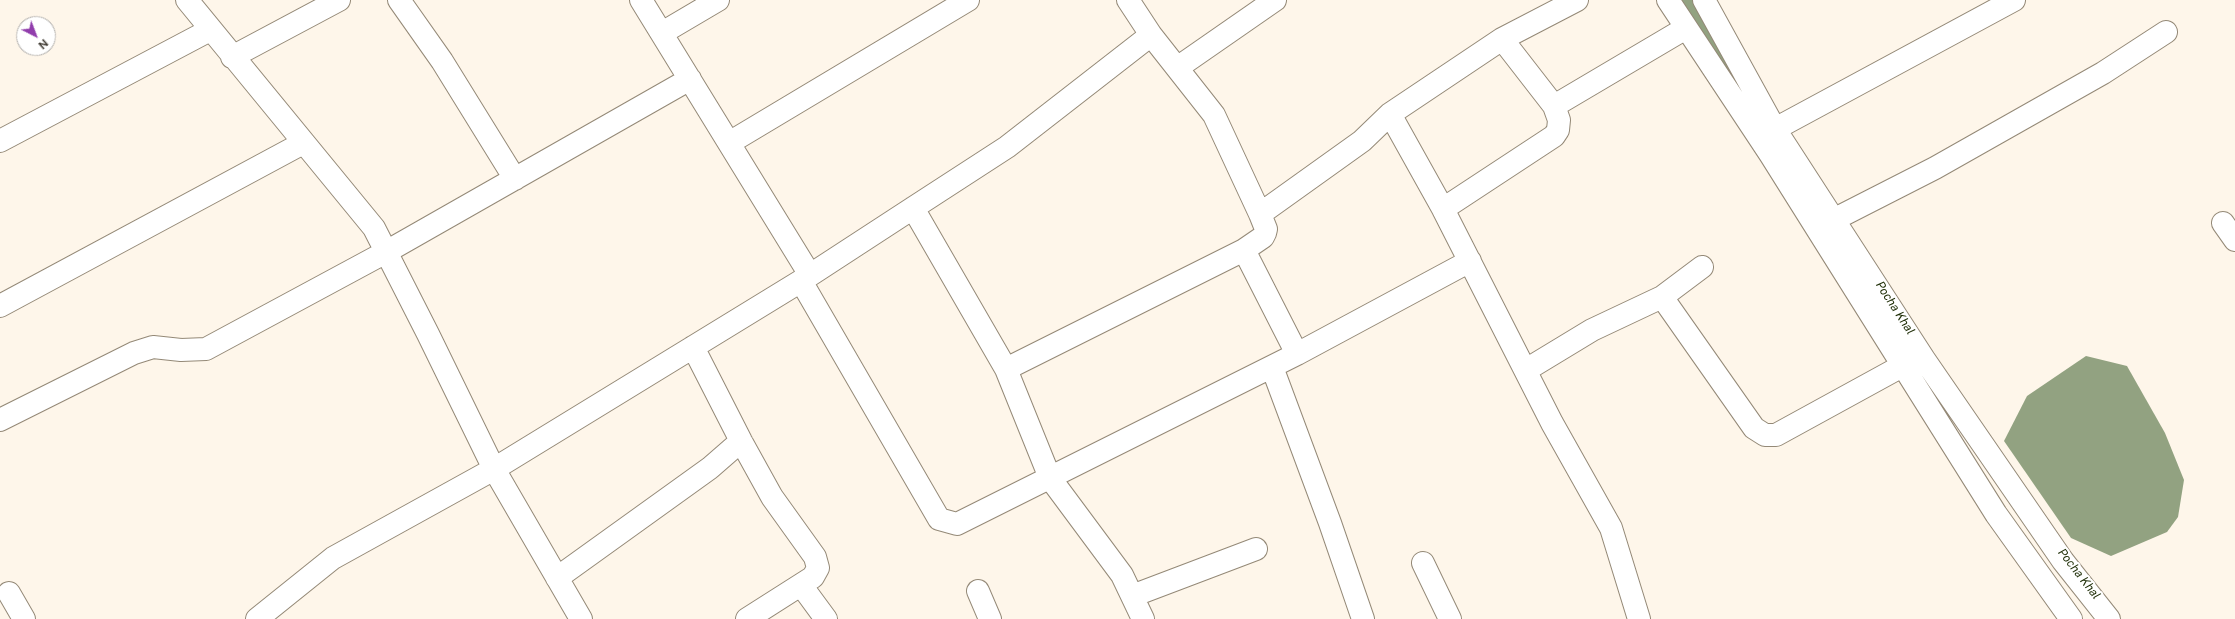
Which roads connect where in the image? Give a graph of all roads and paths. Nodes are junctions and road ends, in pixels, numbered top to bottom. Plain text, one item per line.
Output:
1 (187, 0) edge
2 (339, 0) edge
3 (399, 0) edge
4 (641, 0) edge
5 (718, 0) edge
6 (968, 0) edge
7 (1128, 0) edge
8 (1275, 0) edge
9 (1577, 0) edge
10 (1668, 0) edge
11 (1704, 0) edge
12 (2014, 0) edge
13 (1686, 28) junction
14 (210, 30) junction
15 (2166, 32) dead end
16 (662, 33) junction
17 (1151, 35) junction
18 (1502, 39) junction
19 (232, 57) junction
20 (1177, 68) junction
21 (690, 79) junction
22 (1554, 106) junction
23 (1390, 114) junction
24 (1775, 129) junction
25 (0, 141) edge
26 (303, 143) junction
27 (729, 143) junction
28 (515, 179) junction
29 (913, 208) junction
30 (1443, 208) junction
31 (1260, 214) junction
32 (1835, 219) junction
33 (1244, 250) junction
34 (386, 252) junction
35 (1470, 261) junction
36 (1702, 267) dead end
37 (806, 278) junction
38 (1662, 296) junction
39 (0, 306) edge
40 (693, 347) junction
41 (1297, 354) junction
42 (1902, 366) junction
43 (1272, 368) junction
44 (1006, 369) junction
45 (1526, 370) junction
46 (0, 420) edge
47 (741, 441) junction
48 (494, 469) junction
49 (1050, 478) junction
50 (1256, 549) dead end
51 (1423, 562) dead end
52 (557, 578) junction
53 (801, 585) junction
54 (978, 591) dead end
55 (9, 593) dead end
56 (1132, 596) junction
57 (24, 619) edge
58 (257, 619) edge
59 (581, 619) edge
60 (747, 619) edge
61 (826, 619) edge
62 (990, 619) edge
63 (1143, 619) edge
64 (1363, 619) edge
65 (1450, 619) edge
66 (1639, 619) edge
67 (2071, 619) edge
68 (2109, 619) edge

1 - 14 street
2 - 19 street
3 - 28 street
4 - 16 street
5 - 16 street
6 - 27 street
7 - 17 street
8 - 20 street
9 - 18 street
10 - 13 street
11 - 24 street
12 - 24 street
13 - 22 street
13 - 42 street
14 - 19 street
14 - 25 street
15 - 32 street
16 - 21 street
17 - 20 street
17 - 29 street
18 - 22 street
18 - 23 street
19 - 26 street
20 - 31 street
21 - 27 street
21 - 28 street
22 - 30 street
23 - 30 street
23 - 31 street
24 - 32 street
26 - 34 street
26 - 39 street
27 - 37 street
28 - 34 street
29 - 37 street
29 - 44 street
30 - 35 street
31 - 33 street
32 - 68 street
33 - 41 street
33 - 44 street
34 - 46 street
34 - 48 street
35 - 41 street
35 - 45 street
36 - 38 street
37 - 40 street
37 - 49 street
38 - 42 street
38 - 45 street
40 - 47 street
40 - 48 street
41 - 43 street
42 - 67 street
43 - 49 street
43 - 64 street
44 - 49 street
45 - 66 street
47 - 52 street
47 - 53 street
48 - 52 street
48 - 58 street
49 - 56 street
50 - 56 street
51 - 65 street
52 - 59 street
53 - 60 street
53 - 61 street
54 - 62 street
55 - 57 street
56 - 63 street

